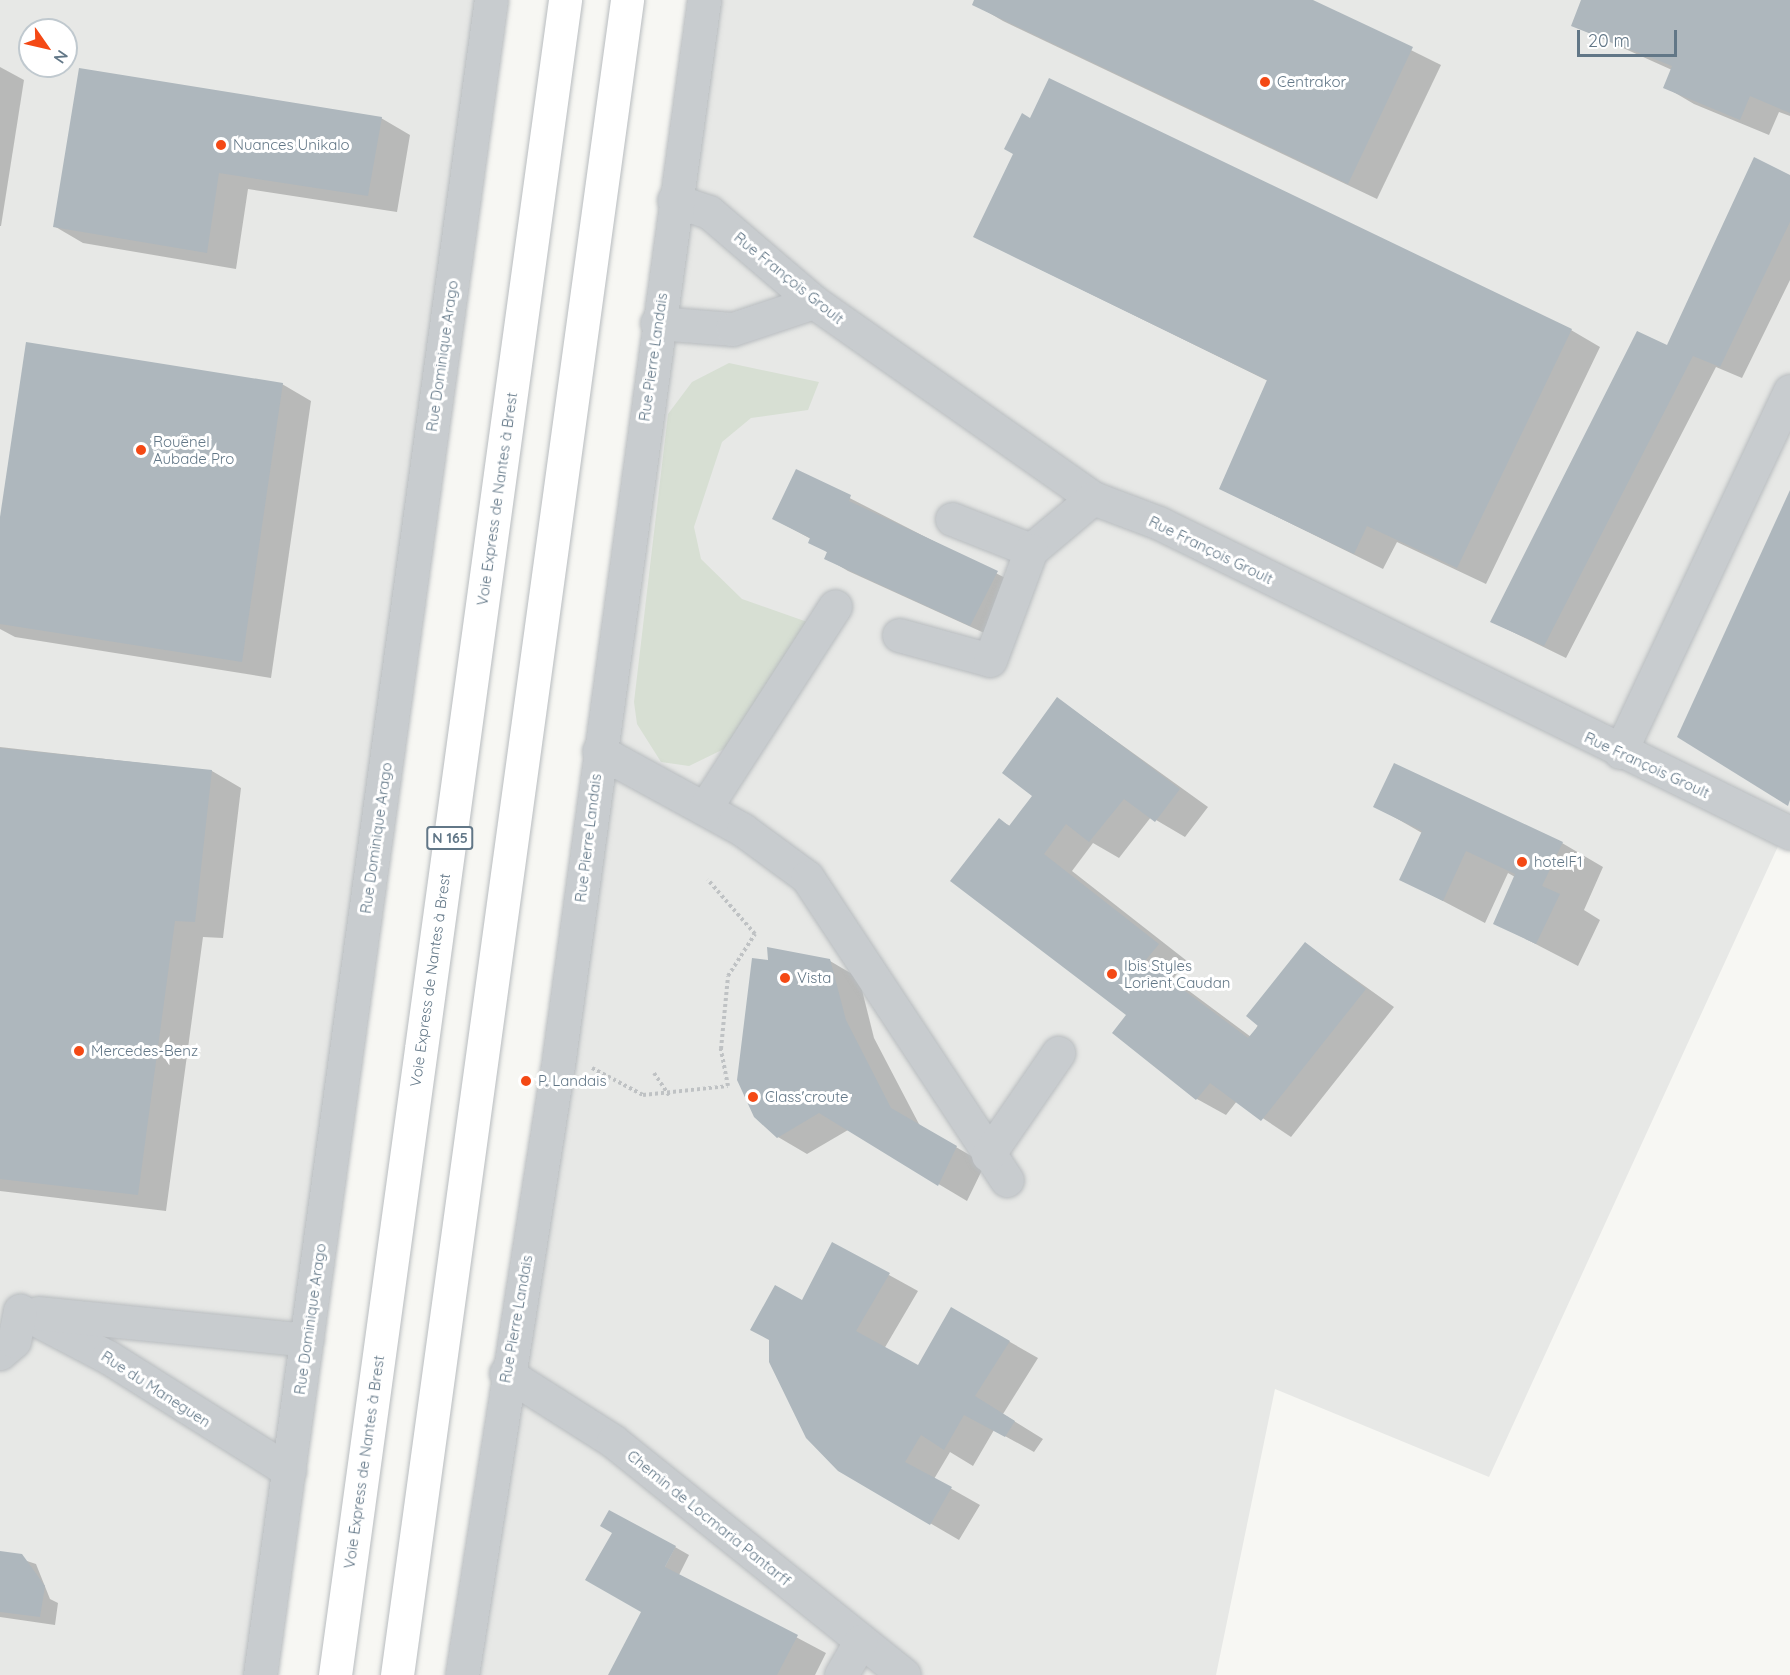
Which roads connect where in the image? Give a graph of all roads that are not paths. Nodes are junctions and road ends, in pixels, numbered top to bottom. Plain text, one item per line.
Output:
1 (491, 0) edge
2 (565, 0) edge
3 (627, 0) edge
4 (704, 0) edge
5 (674, 200) junction
6 (814, 302) junction
7 (657, 323) junction
8 (1790, 391) edge
9 (1094, 498) junction
10 (952, 519) dead end
11 (1031, 550) junction
12 (835, 606) dead end
13 (899, 635) dead end
14 (599, 751) junction
15 (1620, 752) junction
16 (705, 808) junction
17 (1790, 833) edge
18 (1058, 1053) dead end
19 (10, 1310) edge
20 (307, 1340) junction
21 (0, 1353) edge
22 (506, 1373) junction
23 (289, 1471) junction
24 (861, 1641) junction
25 (260, 1675) edge
26 (335, 1675) edge
27 (397, 1675) edge
28 (462, 1675) edge
29 (841, 1675) edge
30 (904, 1675) edge

1 - 20 street, Rue Dominique Arago
2 - 26 highway, Voie Express de Nantes à Brest / N 165
3 - 27 highway
4 - 5 street, Rue Pierre Landais
5 - 6 street, Rue François Groult
5 - 7 street, Rue Pierre Landais
6 - 7 street
6 - 9 street, Rue François Groult
7 - 14 street, Rue Pierre Landais
8 - 15 street
9 - 11 street
9 - 15 street, Rue François Groult
10 - 11 street
11 - 13 street
12 - 16 street
14 - 16 street
14 - 22 street, Rue Pierre Landais
15 - 17 street, Rue François Groult
16 - 18 street
19 - 20 street
19 - 21 street
19 - 23 street, Rue du Maneguen
20 - 23 street, Rue Dominique Arago
22 - 24 street, Chemin de Locmaria Pantarff
22 - 28 street, Rue Pierre Landais
23 - 25 street, Rue Dominique Arago
24 - 29 street
24 - 30 street, Chemin de Locmaria Pantarff

